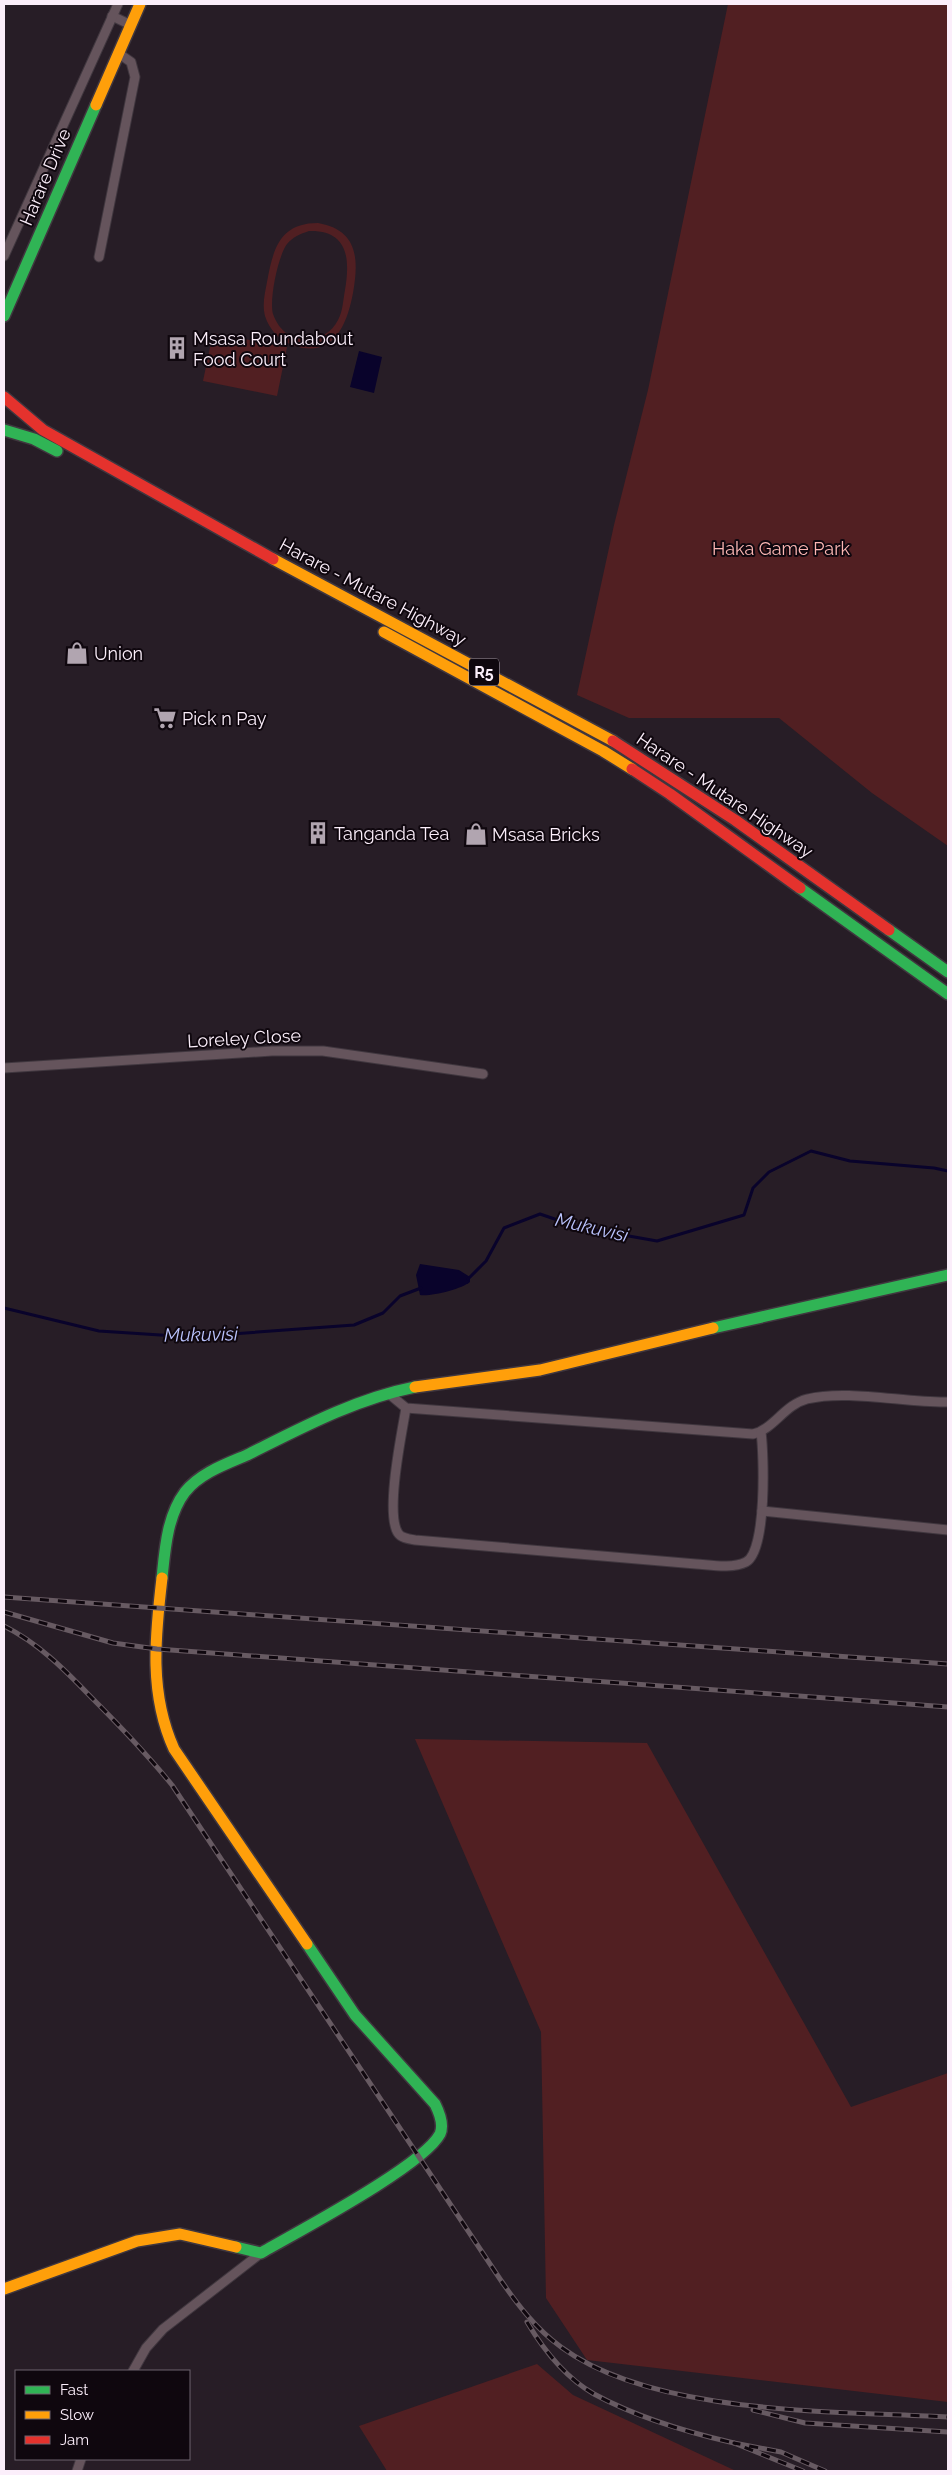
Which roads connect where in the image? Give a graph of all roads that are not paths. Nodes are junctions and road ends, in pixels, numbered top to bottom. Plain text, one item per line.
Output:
1 (118, 4) edge
2 (140, 4) edge
3 (112, 16) junction
4 (131, 25) junction
5 (118, 53) junction
6 (4, 256) edge
7 (100, 257) dead end
8 (7, 300) edge
9 (4, 316) edge
10 (4, 397) edge
11 (4, 430) edge
12 (948, 972) edge
13 (948, 994) edge
14 (4, 1068) edge
15 (483, 1074) dead end
16 (948, 1275) edge
17 (388, 1393) junction
18 (948, 1402) edge
19 (406, 1408) junction
20 (761, 1432) junction
21 (762, 1511) junction
22 (948, 1530) edge
23 (261, 2253) junction
24 (4, 2289) edge
25 (134, 2370) edge

1 - 3 street, Harare Drive
2 - 4 main road, Harare Drive
3 - 4 street
3 - 6 street, Harare Drive
4 - 5 main road, Harare Drive
5 - 7 street
5 - 8 main road, Harare Drive
8 - 9 main road, Harare Drive
10 - 12 main road, Harare - Mutare Highway / R5
11 - 13 main road, Harare - Mutare Highway / R5
14 - 15 street, Loreley Close
16 - 17 main road
17 - 19 street
17 - 23 main road
18 - 20 street
19 - 20 street
19 - 21 street
20 - 21 street
21 - 22 street
23 - 24 main road
23 - 25 street

